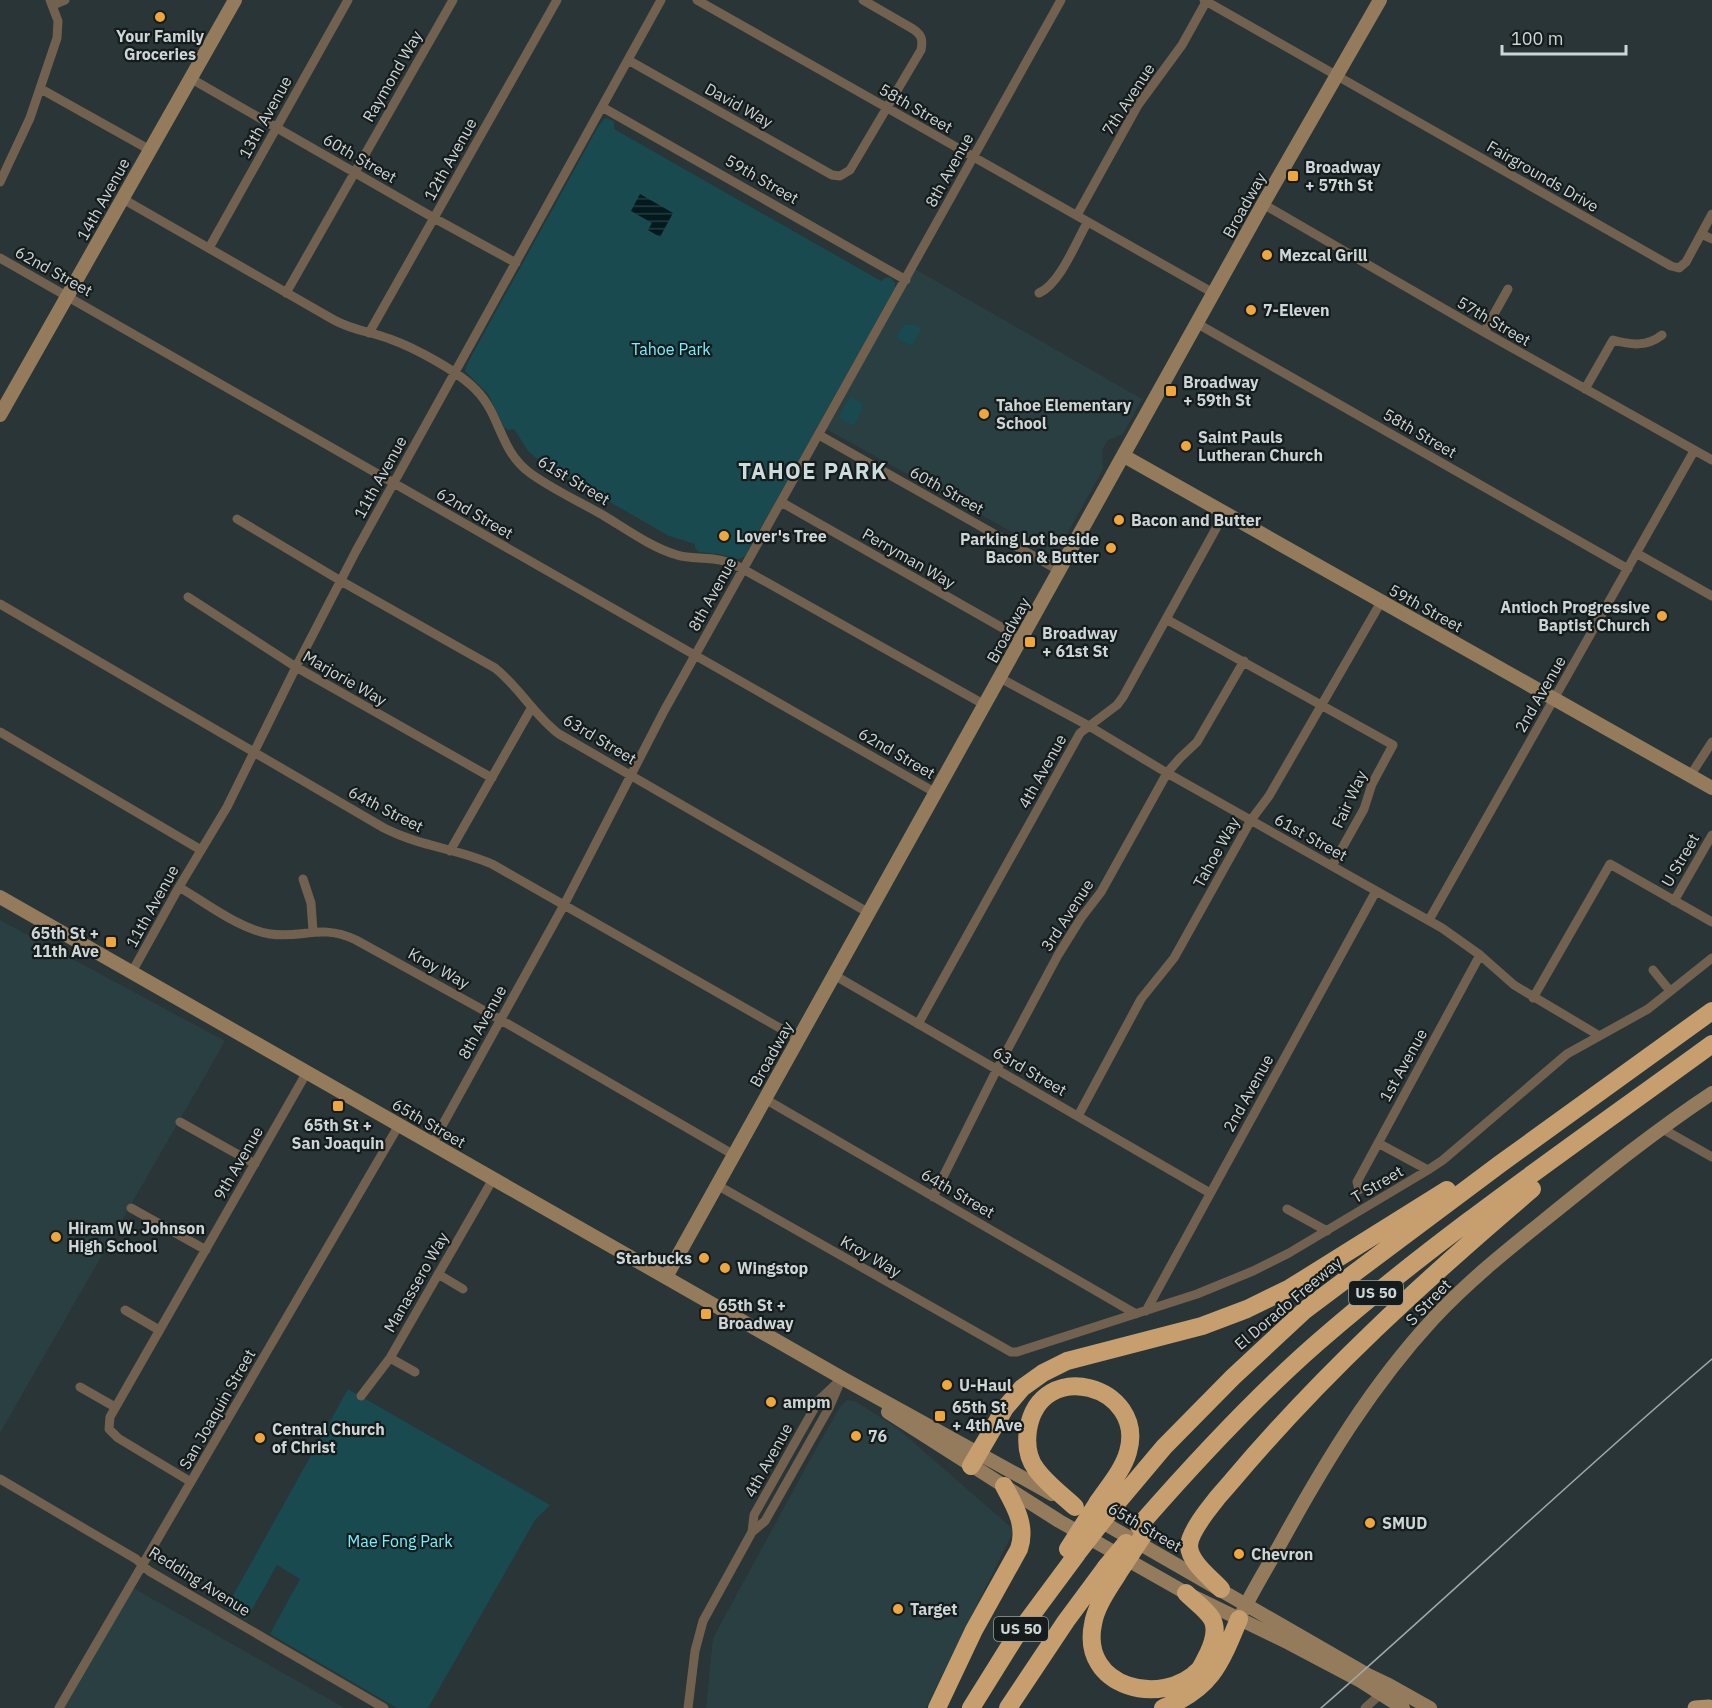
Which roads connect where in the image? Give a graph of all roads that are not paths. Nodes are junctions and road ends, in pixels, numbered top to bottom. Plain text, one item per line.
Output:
1 (65, 0) edge
2 (235, 0) edge
3 (348, 0) edge
4 (453, 0) edge
5 (556, 0) edge
6 (661, 0) edge
7 (697, 0) edge
8 (863, 0) edge
9 (1061, 0) edge
10 (1380, 0) edge
11 (1206, 1) edge
12 (52, 2) edge
13 (628, 60) junction
14 (1337, 76) junction
15 (190, 78) junction
16 (41, 89) junction
17 (602, 107) junction
18 (888, 109) junction
19 (277, 127) junction
20 (150, 150) junction
21 (973, 158) junction
22 (354, 172) junction
23 (0, 182) edge
24 (123, 199) junction
25 (1263, 204) junction
26 (1712, 214) edge
27 (1077, 215) junction
28 (434, 218) junction
29 (1088, 223) junction
30 (1701, 234) junction
31 (1712, 239) edge
32 (209, 248) junction
33 (0, 258) edge
34 (516, 263) junction
35 (906, 280) junction
36 (1508, 289) dead end
37 (286, 293) junction
38 (1039, 293) dead end
39 (1215, 294) junction
40 (68, 296) junction
41 (1198, 324) junction
42 (1484, 332) junction
43 (369, 333) junction
44 (1662, 335) dead end
45 (455, 373) junction
46 (1585, 389) junction
47 (0, 415) edge
48 (819, 435) junction
49 (1694, 451) junction
50 (1124, 456) junction
51 (1712, 460) edge
52 (393, 483) junction
53 (781, 502) junction
54 (1224, 514) junction
55 (237, 519) dead end
56 (1636, 553) junction
57 (743, 569) junction
58 (1628, 569) junction
59 (1060, 571) junction
60 (341, 581) junction
61 (1712, 596) edge
62 (188, 597) dead end
63 (1381, 602) junction
64 (0, 604) edge
65 (1166, 619) junction
66 (1022, 639) junction
67 (695, 656) junction
68 (1244, 661) junction
69 (296, 667) junction
70 (1000, 678) junction
71 (1554, 699) junction
72 (985, 705) junction
73 (1322, 705) junction
74 (532, 707) junction
75 (1089, 726) junction
76 (0, 732) edge
77 (1712, 742) edge
78 (254, 753) junction
79 (1167, 773) junction
80 (632, 775) junction
81 (1690, 776) junction
82 (492, 778) junction
83 (1712, 788) edge
84 (936, 793) junction
85 (1251, 820) junction
86 (1712, 835) edge
87 (201, 850) junction
88 (450, 851) junction
89 (1332, 866) junction
90 (303, 879) dead end
91 (179, 887) junction
92 (1376, 891) junction
93 (0, 897) edge
94 (1674, 901) junction
95 (564, 904) junction
96 (869, 912) junction
97 (1429, 920) junction
98 (1712, 922) edge
99 (313, 931) junction
100 (1480, 955) junction
101 (1712, 958) edge
102 (1653, 970) dead end
103 (132, 972) junction
104 (834, 975) junction
105 (1670, 991) junction
106 (1533, 998) junction
107 (1712, 1011) edge
108 (501, 1020) junction
109 (918, 1024) junction
110 (1598, 1035) junction
111 (799, 1039) junction
112 (1712, 1044) edge
113 (997, 1069) junction
114 (307, 1072) junction
115 (1712, 1093) edge
116 (1643, 1094) junction
117 (765, 1099) junction
118 (1078, 1116) junction
119 (180, 1122) dead end
120 (399, 1125) junction
121 (1661, 1128) junction
122 (1377, 1143) junction
123 (432, 1144) junction
124 (734, 1155) junction
125 (1712, 1157) edge
126 (255, 1164) junction
127 (1500, 1164) junction
128 (1428, 1170) junction
129 (493, 1179) junction
130 (717, 1185) junction
131 (1359, 1190) dead end
132 (1210, 1193) junction
133 (933, 1197) junction
134 (131, 1208) dead end
135 (1287, 1209) dead end
136 (1327, 1231) junction
137 (206, 1250) junction
138 (438, 1274) junction
139 (666, 1276) junction
140 (463, 1289) dead end
141 (125, 1310) dead end
142 (1141, 1312) junction
143 (159, 1330) junction
144 (1011, 1352) joint
145 (390, 1358) junction
146 (415, 1372) dead end
147 (842, 1378) junction
148 (80, 1387) dead end
149 (361, 1396) dead end
150 (115, 1407) junction
151 (975, 1459) junction
152 (0, 1479) edge
153 (191, 1482) junction
154 (1004, 1486) junction
155 (1105, 1506) junction
156 (1075, 1507) junction
157 (142, 1565) junction
158 (1112, 1571) junction
159 (1221, 1589) junction
160 (1186, 1593) junction
161 (1242, 1612) junction
162 (1385, 1690) junction
163 (59, 1708) edge
164 (384, 1708) edge
165 (688, 1708) edge
166 (936, 1708) edge
167 (970, 1708) edge
168 (1008, 1708) edge
169 (1163, 1708) edge
170 (1365, 1708) edge
171 (1403, 1708) edge
172 (1430, 1708) edge

1 - 12 street
2 - 15 main road, 14th Avenue
3 - 19 street, 13th Avenue
4 - 22 street, Raymond Way
5 - 28 street, 12th Avenue
6 - 13 street, 11th Avenue
7 - 18 street, 58th Street
8 - 18 street
9 - 21 street, 8th Avenue
10 - 14 main road, Broadway
11 - 14 street
11 - 27 street, 7th Avenue
12 - 16 street
13 - 17 street, 11th Avenue
13 - 18 street, David Way
14 - 25 main road, Broadway
14 - 30 street, Fairgrounds Drive
15 - 19 street, 60th Street
15 - 20 main road, 14th Avenue
16 - 20 street
16 - 23 street
17 - 34 street, 11th Avenue
17 - 35 street, 59th Street
18 - 21 street, 58th Street
19 - 22 street, 60th Street
19 - 32 street, 13th Avenue
20 - 24 main road, 14th Avenue
21 - 27 street, 58th Street
21 - 35 street, 8th Avenue
22 - 28 street, 60th Street
22 - 37 street, Raymond Way
24 - 32 street, 61st Street
24 - 40 main road, 14th Avenue
25 - 39 main road, Broadway
25 - 42 street, 57th Street
26 - 30 street, Fairgrounds Drive
27 - 29 street, 58th Street
28 - 34 street, 60th Street
28 - 43 street, 12th Avenue
29 - 38 street
29 - 39 street, 58th Street
30 - 31 street
32 - 37 street, 61st Street
33 - 40 street, 62nd Street
34 - 45 street, 11th Avenue
35 - 48 street, 8th Avenue
36 - 42 street
37 - 43 street, 61st Street
39 - 41 main road, Broadway
40 - 47 main road, 14th Avenue
40 - 52 street, 62nd Street
41 - 50 main road, Broadway
41 - 58 street, 58th Street
42 - 46 street, 57th Street
43 - 45 street, 61st Street
44 - 46 street
45 - 52 street, 11th Avenue
45 - 57 street, 61st Street
46 - 49 street, 57th Street
48 - 53 street, 8th Avenue
48 - 59 street, 60th Street
49 - 51 street, 57th Street
49 - 56 street, 2nd Avenue
50 - 54 main road, 59th Street
50 - 59 main road, Broadway
52 - 60 street, 11th Avenue
52 - 67 street, 62nd Street
53 - 57 street, 8th Avenue
53 - 66 street, Perryman Way
54 - 63 main road, 59th Street
54 - 65 street, 4th Avenue
55 - 60 street, 63rd Street
56 - 58 street, 2nd Avenue
56 - 61 street
57 - 67 street, 8th Avenue
57 - 72 street, 61st Street
58 - 71 street, 2nd Avenue
59 - 66 main road, Broadway
60 - 69 street, 11th Avenue
60 - 74 street, 63rd Street
62 - 69 street, Marjorie Way
63 - 71 main road, 59th Street
63 - 73 street, Tahoe Way
64 - 78 street, 64th Street
65 - 68 street
65 - 75 street, 4th Avenue
66 - 70 main road, Broadway
67 - 80 street, 8th Avenue
67 - 84 street, 62nd Street
68 - 73 street
68 - 79 street, 3rd Avenue
69 - 78 street, 11th Avenue
69 - 82 street, Marjorie Way
70 - 72 main road, Broadway
70 - 75 street, 61st Street
71 - 81 main road, 59th Street
71 - 97 street, 2nd Avenue
72 - 84 main road, Broadway
73 - 85 street, Tahoe Way
73 - 89 street, Fair Way
74 - 80 street, 63rd Street
74 - 82 street
75 - 79 street, 61st Street
75 - 109 street, 4th Avenue
76 - 87 street
77 - 81 street
78 - 87 street, 11th Avenue
78 - 88 street, 64th Street
79 - 85 street, 61st Street
79 - 113 street, 3rd Avenue
80 - 95 street, 8th Avenue
80 - 96 street, 63rd Street
81 - 83 main road, 59th Street
82 - 88 street
84 - 96 main road, Broadway
85 - 89 street, 61st Street
85 - 118 street, Tahoe Way
86 - 94 street, U Street
87 - 91 street, 11th Avenue
88 - 95 street, 64th Street
89 - 92 street, 61st Street
90 - 99 street
91 - 99 street, Kroy Way
91 - 103 street, 11th Avenue
92 - 97 street, 61st Street
92 - 132 street, 2nd Avenue
93 - 103 main road, 65th Street
94 - 98 street
94 - 106 street
95 - 108 street, 8th Avenue
95 - 111 street, 64th Street
96 - 104 main road, Broadway
97 - 100 street, 61st Street
99 - 108 street, Kroy Way
100 - 106 street, 61st Street
100 - 122 street, 1st Avenue
101 - 105 street, T Street
102 - 105 street
103 - 114 main road, 65th Street
104 - 109 street, 63rd Street
104 - 111 main road, Broadway
105 - 110 street, T Street
106 - 110 street, 61st Street
107 - 127 highway, El Dorado Freeway / US 50
108 - 123 street, 8th Avenue
108 - 124 street, Kroy Way
109 - 113 street, 63rd Street
110 - 128 street, T Street
111 - 117 main road, Broadway
112 - 116 highway, US 50
113 - 118 street, 63rd Street
113 - 133 street, 3rd Avenue
114 - 120 main road, 65th Street
114 - 126 street, 9th Avenue
115 - 121 main road, S Street
116 - 158 highway, US 50, bridge
116 - 159 highway
117 - 124 main road, Broadway
117 - 133 street, 64th Street
118 - 132 street, 63rd Street
119 - 126 street
120 - 123 main road, 65th Street
120 - 153 street, San Joaquin Street
121 - 125 street
121 - 161 main road, S Street
122 - 128 street
122 - 131 street, 1st Avenue
123 - 129 main road, 65th Street
124 - 130 main road, Broadway
126 - 137 street, 9th Avenue
127 - 151 highway
127 - 155 highway, El Dorado Freeway / US 50
128 - 136 street, T Street
129 - 138 street, Manassero Way
129 - 139 main road, 65th Street
130 - 139 main road, Broadway
130 - 144 street, Kroy Way
132 - 142 street, 2nd Avenue
133 - 142 street, 64th Street
134 - 137 street
135 - 136 street
136 - 142 street, T Street
137 - 143 street, 9th Avenue
138 - 140 street
138 - 145 street, Manassero Way
139 - 147 main road, 65th Street
141 - 143 street
142 - 144 street, T Street
143 - 150 street, 9th Avenue
145 - 146 street
145 - 149 street, Manassero Way
147 - 151 main road, 65th Street
147 - 165 street, 4th Avenue
148 - 150 street
150 - 153 street, 9th Avenue
151 - 154 main road, 65th Street
151 - 156 main road, 65th Street
152 - 157 street, Redding Avenue
153 - 157 street, San Joaquin Street
154 - 160 main road, 65th Street
154 - 166 highway
155 - 156 highway
155 - 167 highway, El Dorado Freeway / US 50, bridge
156 - 159 main road, 65th Street
157 - 163 street, San Joaquin Street
157 - 164 street, Redding Avenue
158 - 160 highway
158 - 168 highway, US 50
159 - 161 main road, 65th Street
160 - 161 main road, 65th Street
161 - 162 main road, 65th Street
161 - 169 highway
162 - 170 street
162 - 171 main road, 65th Street
162 - 172 main road, 65th Street

